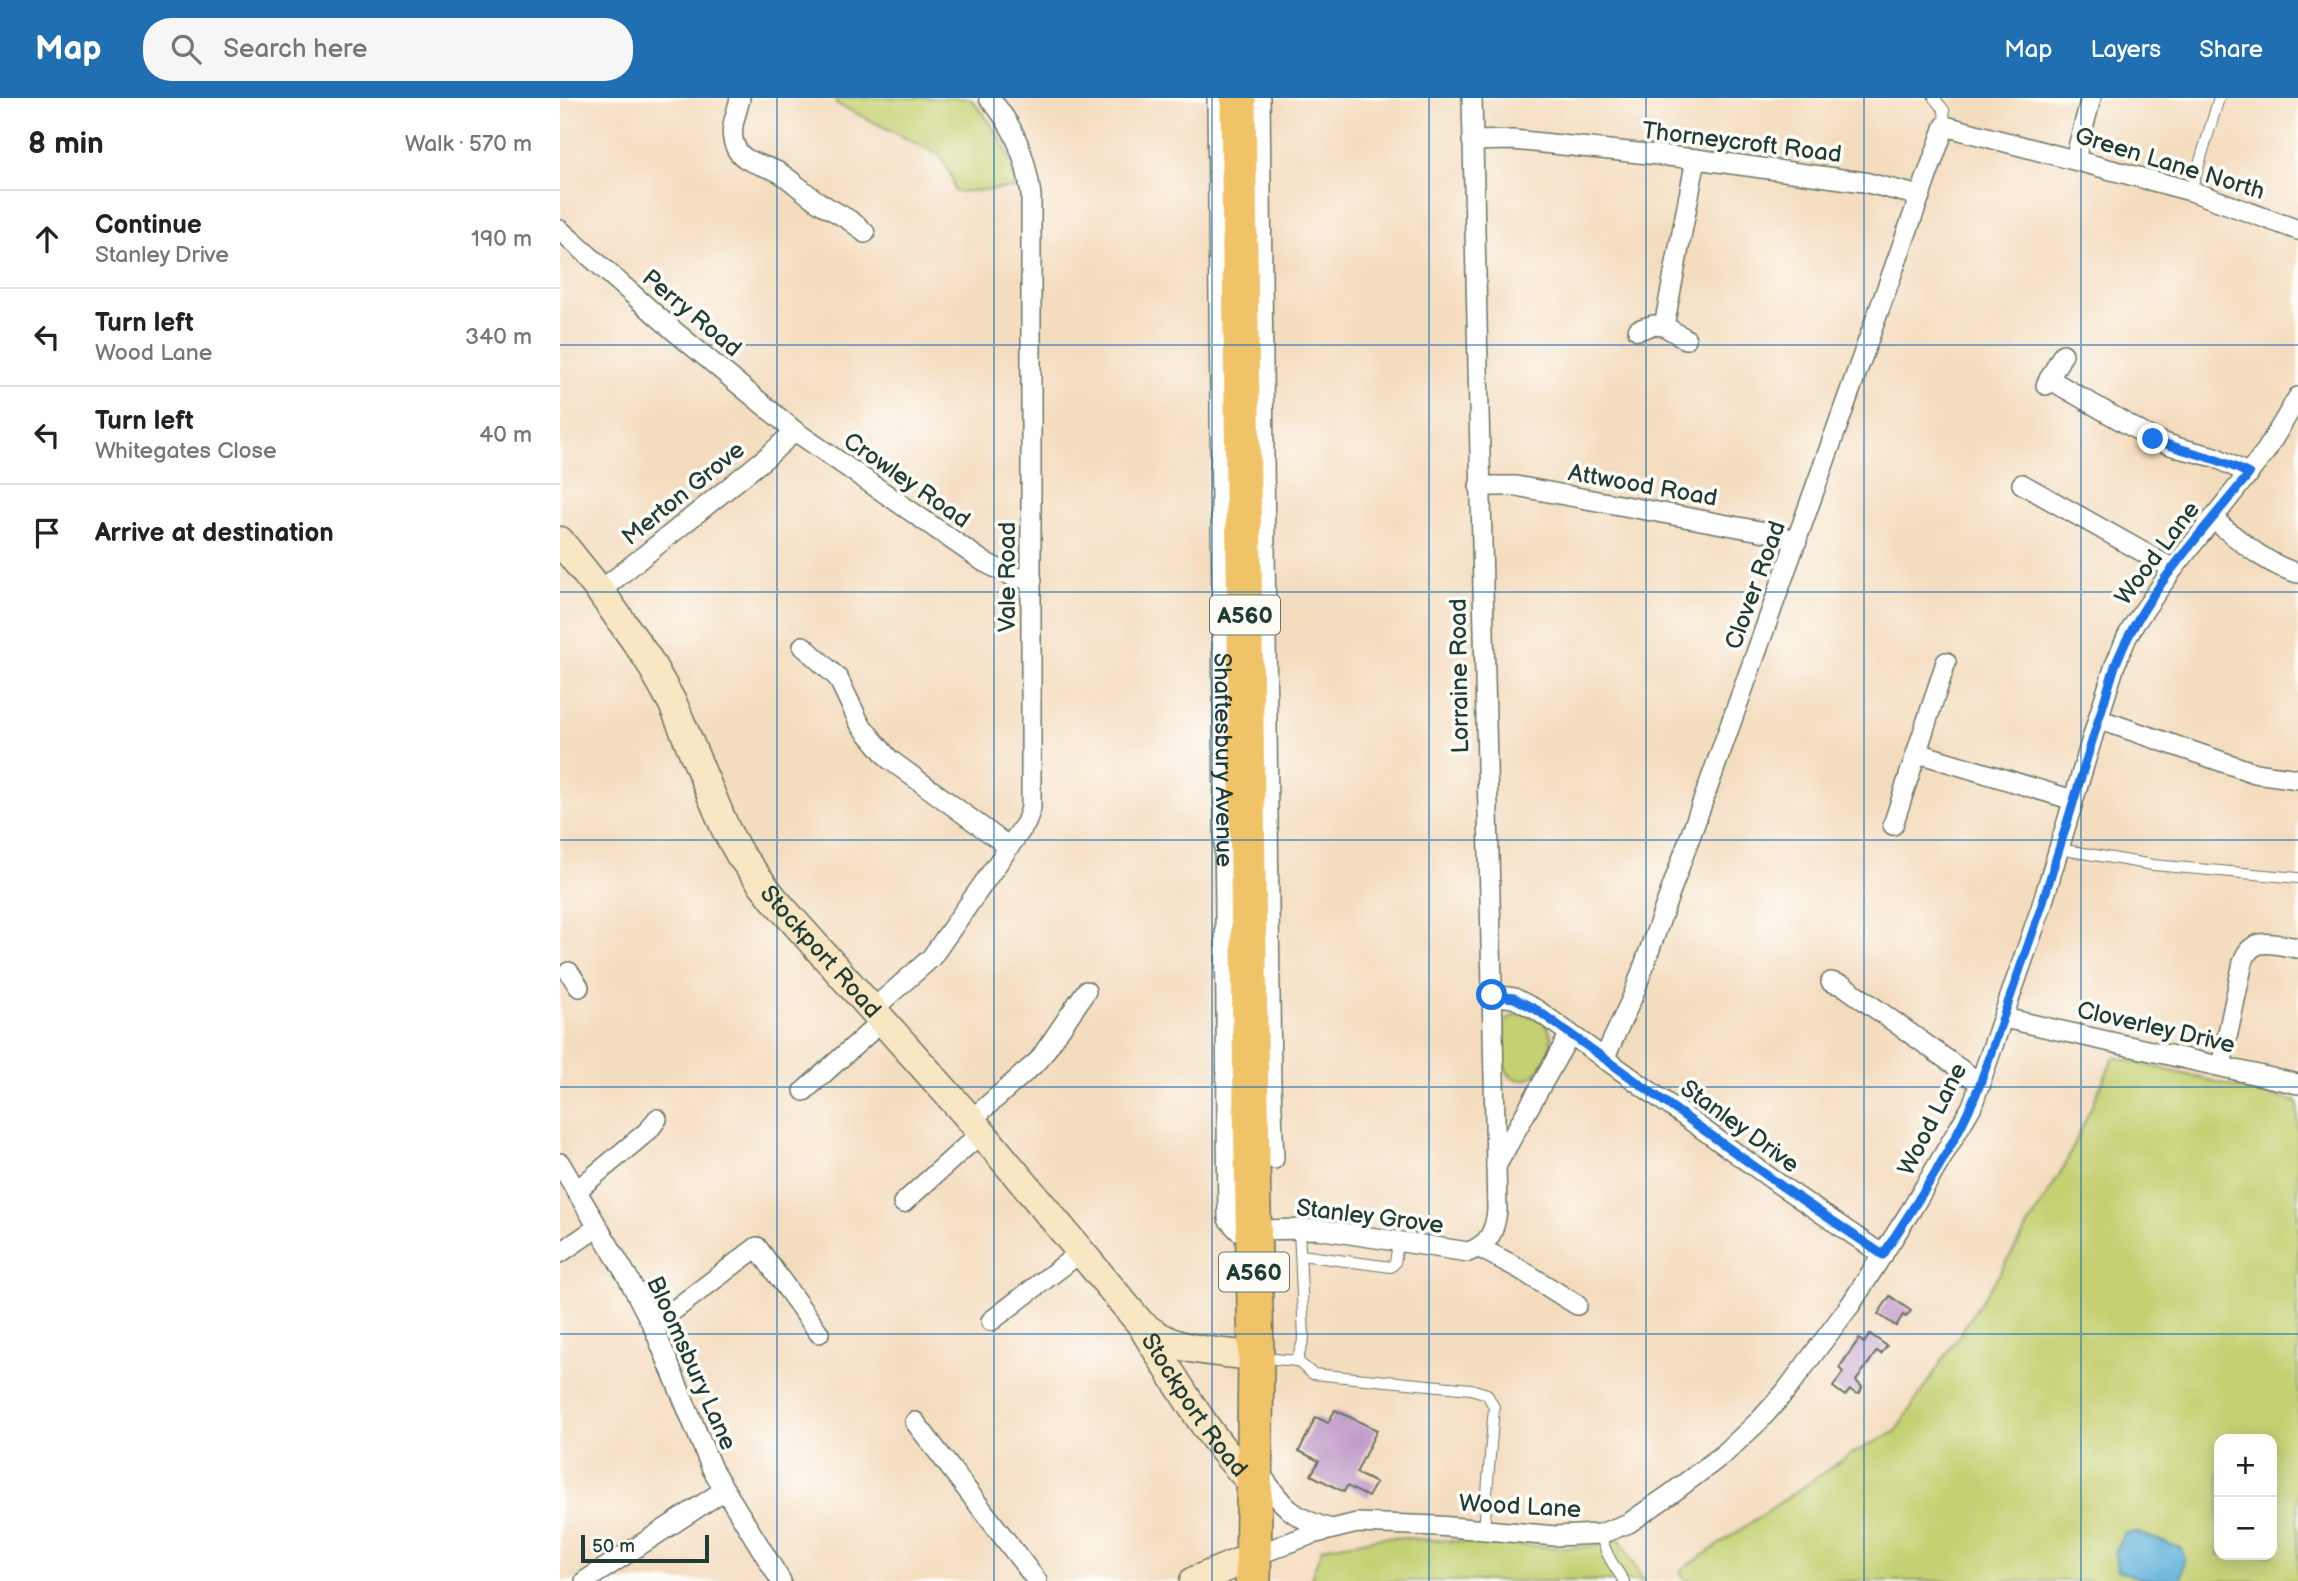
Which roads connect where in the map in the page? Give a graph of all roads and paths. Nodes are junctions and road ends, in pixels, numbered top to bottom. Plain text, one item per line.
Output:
1 (740, 98) edge
2 (989, 98) edge
3 (1217, 98) edge
4 (1238, 98) edge
5 (1260, 98) edge
6 (1472, 98) edge
7 (1934, 98) edge
8 (2091, 98) edge
9 (2219, 98) edge
10 (1945, 126) junction
11 (1472, 141) junction
12 (1228, 148) junction
13 (1696, 159) junction
14 (2075, 159) junction
15 (2191, 191) junction
16 (1920, 196) junction
17 (560, 230) edge
18 (2298, 230) edge
19 (866, 234) dead end
20 (1664, 326) junction
21 (1638, 330) dead end
22 (1686, 339) dead end
23 (2063, 354) dead end
24 (2298, 397) edge
25 (795, 431) junction
26 (2249, 474) junction
27 (2022, 484) dead end
28 (1479, 485) junction
29 (2213, 519) junction
30 (560, 541) edge
31 (1797, 541) junction
32 (2173, 569) junction
33 (2298, 573) edge
34 (1032, 580) junction
35 (600, 591) junction
36 (803, 646) dead end
37 (1946, 662) dead end
38 (2098, 719) junction
39 (1918, 753) junction
40 (2298, 779) edge
41 (2073, 800) junction
42 (1893, 825) dead end
43 (1009, 847) junction
44 (2059, 849) junction
45 (2298, 878) edge
46 (2298, 948) edge
47 (1831, 982) dead end
48 (1086, 991) dead end
49 (1492, 995) junction
50 (877, 1016) junction
51 (2004, 1018) junction
52 (1570, 1034) junction
53 (1604, 1059) junction
54 (2221, 1066) junction
55 (1980, 1084) junction
56 (2298, 1084) edge
57 (804, 1091) dead end
58 (1261, 1107) junction
59 (657, 1119) dead end
60 (976, 1127) junction
61 (1256, 1154) junction
62 (560, 1164) edge
63 (1495, 1167) junction
64 (576, 1191) junction
65 (903, 1203) dead end
66 (598, 1227) junction
67 (1299, 1229) junction
68 (1253, 1231) junction
69 (1398, 1242) junction
70 (1480, 1248) junction
71 (1081, 1252) junction
72 (560, 1253) edge
73 (1301, 1255) junction
74 (1883, 1255) junction
75 (1577, 1305) dead end
76 (991, 1321) dead end
77 (1140, 1323) junction
78 (653, 1326) junction
79 (819, 1332) dead end
80 (1256, 1357) junction
81 (1297, 1361) junction
82 (916, 1431) dead end
83 (1254, 1474) junction
84 (723, 1491) junction
85 (1331, 1529) junction
86 (1484, 1530) junction
87 (1601, 1534) junction
88 (1253, 1568) edge
89 (585, 1581) edge
90 (781, 1581) edge
91 (1037, 1581) edge
92 (1194, 1581) edge
93 (1624, 1581) edge

1 - 19 street
2 - 34 street, Vale Road
3 - 12 street, Shaftesbury Avenue
4 - 12 highway, Shaftesbury Avenue / A560
5 - 58 street, Shaftesbury Avenue
6 - 11 street, Lorraine Road
7 - 10 lane
8 - 14 street
9 - 15 lane
10 - 14 street, Green Lane North
10 - 16 street, Clover Road
11 - 13 street, Thorneycroft Road
11 - 28 street, Lorraine Road
12 - 58 highway, Shaftesbury Avenue / A560
12 - 61 street, Shaftesbury Avenue
13 - 16 street, Thorneycroft Road
13 - 20 street
14 - 15 street, Green Lane North
15 - 18 street, Green Lane North
16 - 31 street, Clover Road
17 - 25 street, Perry Road
20 - 21 street
20 - 22 street
23 - 26 street
24 - 26 street, Wood Lane
25 - 34 street, Crowley Road
25 - 35 street, Merton Grove
26 - 29 street, Wood Lane
27 - 32 street
28 - 31 street, Attwood Road
28 - 49 street, Lorraine Road
29 - 32 street, Wood Lane
29 - 33 street
30 - 35 main road, Stockport Road
31 - 53 street, Clover Road
32 - 38 street, Wood Lane
34 - 43 street, Vale Road
35 - 50 main road, Stockport Road
36 - 43 street
37 - 39 street
38 - 40 street
38 - 41 street, Wood Lane
39 - 41 street
39 - 42 street
41 - 44 street, Wood Lane
43 - 50 street, Vale Road
44 - 45 lane
44 - 51 street, Wood Lane
46 - 54 street
47 - 55 street
48 - 60 street
49 - 52 street, Stanley Drive
49 - 63 street, Lorraine Road
50 - 57 street, Vale Road
50 - 60 main road, Stockport Road
51 - 54 street, Cloverley Drive
51 - 55 street, Wood Lane
52 - 53 street, Stanley Drive
52 - 63 street
53 - 74 street, Stanley Drive
54 - 56 street, Cloverley Drive
55 - 74 street, Wood Lane
58 - 61 highway, Shaftesbury Avenue / A560
59 - 64 street
60 - 65 street
60 - 71 main road, Stockport Road
61 - 68 highway, Shaftesbury Avenue / A560
62 - 64 street, Bloomsbury Lane
63 - 70 street, Lorraine Road
64 - 66 street, Bloomsbury Lane
66 - 72 street
66 - 78 street, Bloomsbury Lane
67 - 68 street, Stanley Grove
67 - 69 street, Stanley Grove
67 - 73 lane
68 - 80 highway, Shaftesbury Avenue / A560
69 - 70 street, Stanley Grove
69 - 73 lane
70 - 75 street
71 - 76 street
71 - 77 main road, Stockport Road
73 - 81 lane
74 - 87 street, Wood Lane
77 - 80 main road, Stockport Road
77 - 83 main road, Stockport Road
78 - 79 street
78 - 84 street, Bloomsbury Lane
80 - 81 lane
80 - 83 highway, Stockport Road / A560
81 - 86 lane
82 - 91 street
83 - 85 street, Wood Lane
83 - 88 highway, Stockport Road / A560
84 - 89 street
84 - 90 street, Bloomsbury Lane
85 - 86 street, Wood Lane
85 - 88 street, Wood Lane
86 - 87 street, Wood Lane
87 - 93 lane
88 - 92 main road

